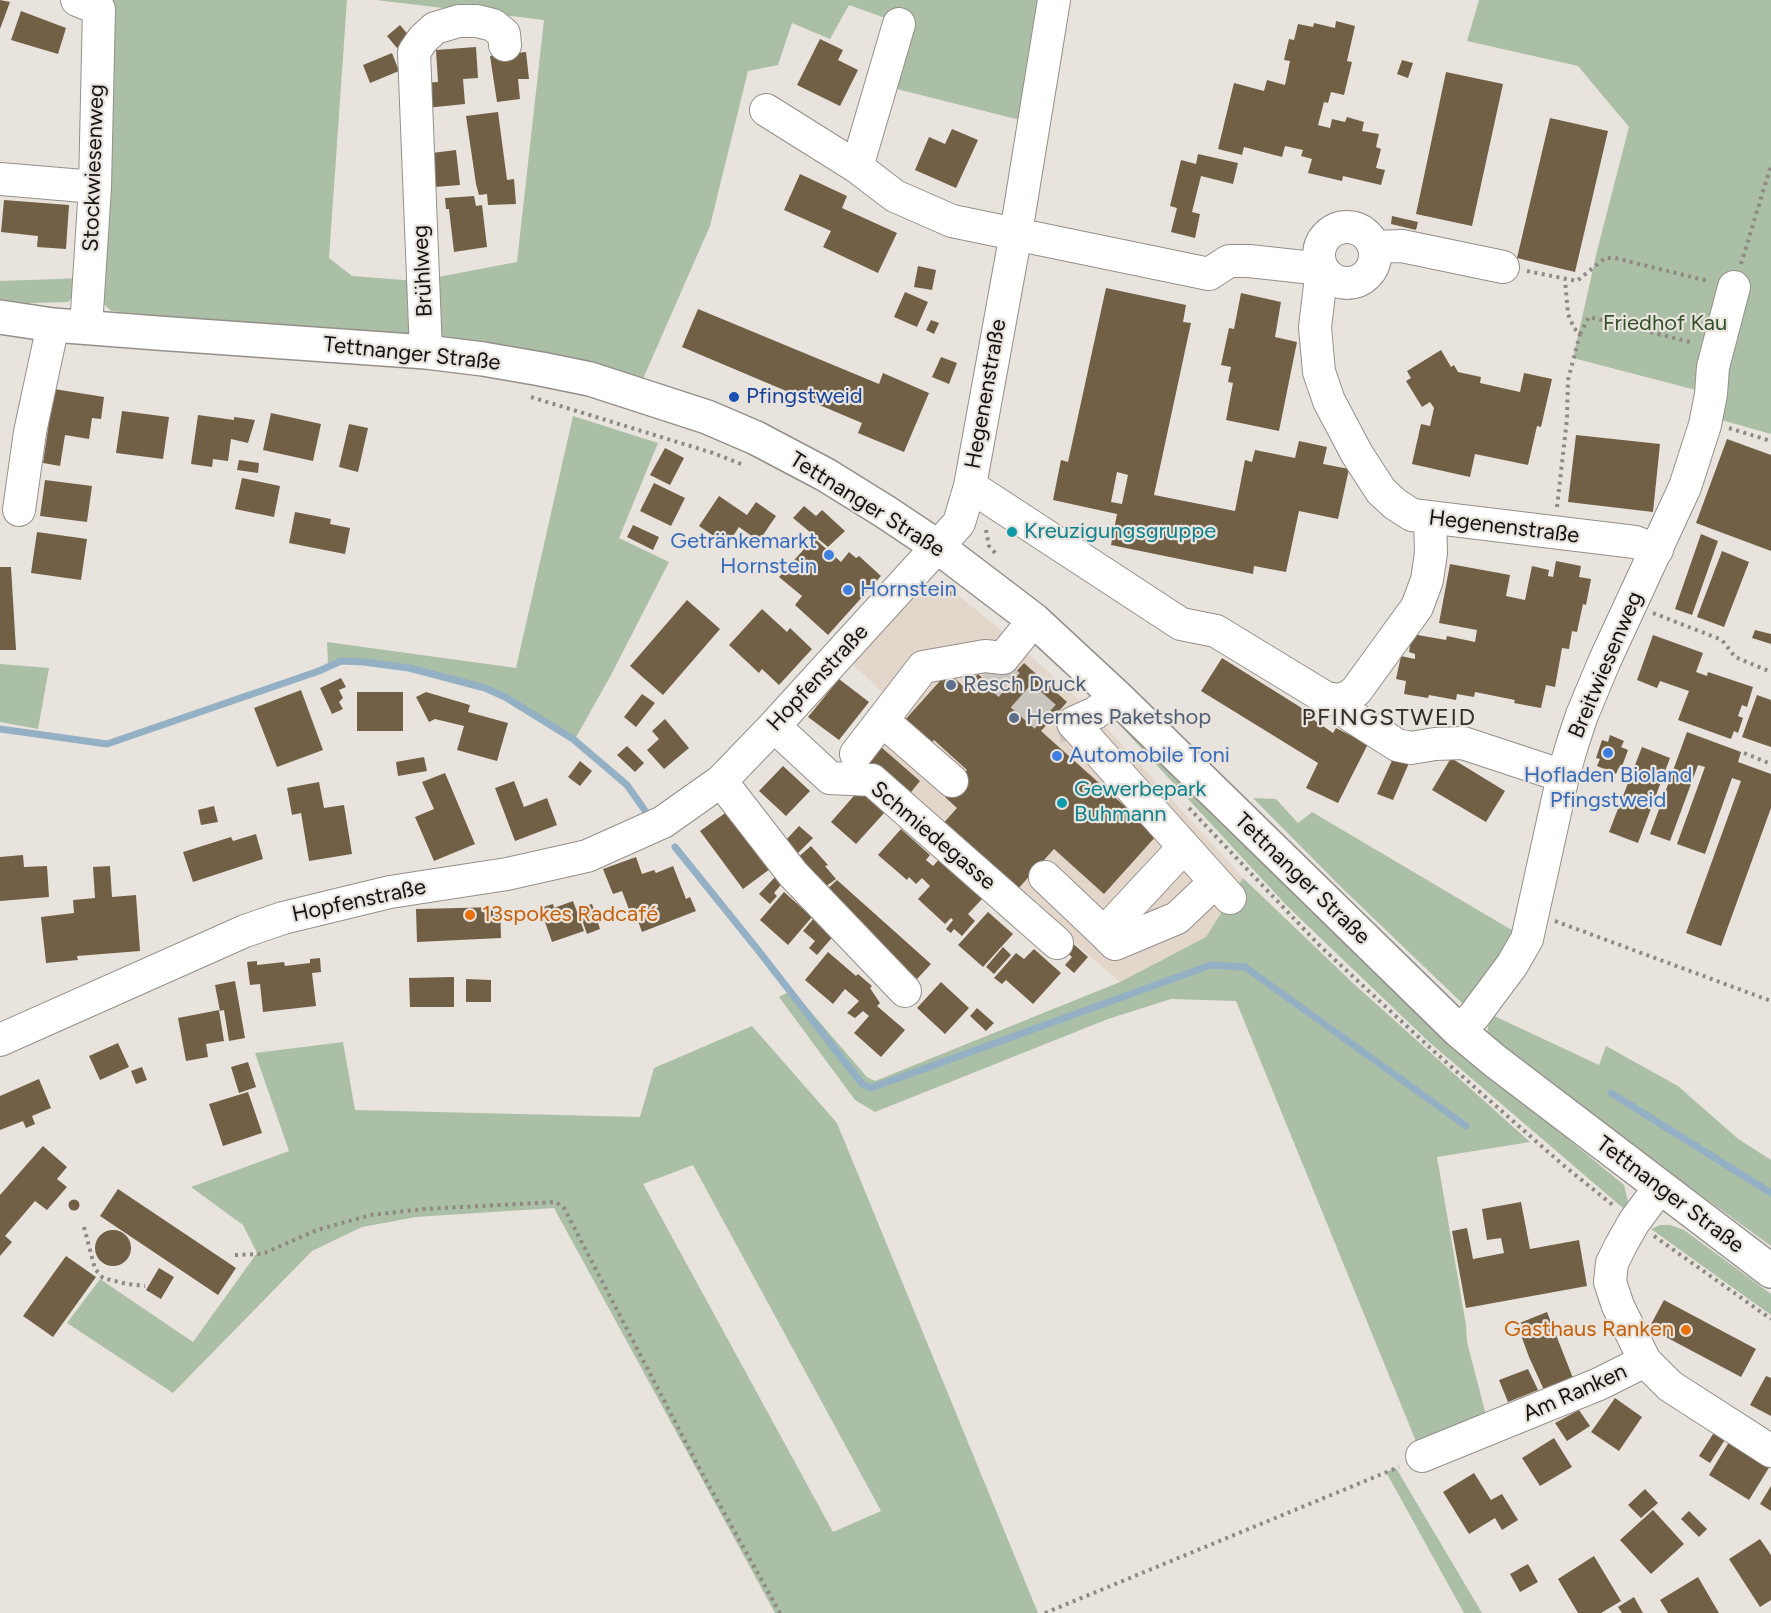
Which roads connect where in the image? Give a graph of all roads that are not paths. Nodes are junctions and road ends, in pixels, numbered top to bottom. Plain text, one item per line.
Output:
1 (1054, 0) edge
2 (88, 4) edge
3 (899, 24) dead end
4 (505, 45) dead end
5 (766, 110) dead end
6 (857, 167) junction
7 (0, 179) edge
8 (95, 187) junction
9 (1016, 233) junction
10 (1503, 267) road end
11 (1322, 269) junction
12 (1734, 287) road end
13 (0, 317) edge
14 (52, 325) junction
15 (86, 327) junction
16 (426, 352) junction
17 (970, 486) junction
18 (19, 510) dead end
19 (1430, 519) junction
20 (938, 548) junction
21 (1657, 550) junction
22 (1034, 620) junction
23 (1117, 697) junction
24 (1342, 699) junction
25 (882, 720) junction
26 (774, 726) junction
27 (856, 754) dead end
28 (1563, 776) junction
29 (721, 781) junction
30 (952, 781) dead end
31 (1184, 847) junction
32 (1045, 877) dead end
33 (1104, 933) junction
34 (1057, 943) dead end
35 (905, 991) dead end
36 (0, 1040) edge
37 (1449, 1043) junction
38 (1660, 1187) junction
39 (1771, 1271) edge
40 (1645, 1361) junction
41 (1771, 1451) edge
42 (1422, 1456) road end

1 - 9 street, Hegenenstraße
2 - 8 street, Stockwiesenweg
3 - 6 street
4 - 16 street, Brühlweg
5 - 6 street
6 - 9 street
7 - 8 street
8 - 15 street, Stockwiesenweg
9 - 11 street
9 - 17 street, Hegenenstraße
10 - 11 street
11 - 19 street, Hegenenstraße
12 - 21 street, Breitwiesenweg
13 - 14 main road, Tettnanger Straße
14 - 15 main road, Tettnanger Straße
14 - 18 street
15 - 16 main road, Tettnanger Straße
16 - 20 main road, Tettnanger Straße
17 - 20 street, Hegenenstraße
17 - 24 street
19 - 21 street, Hegenenstraße
19 - 24 street
20 - 22 main road, Tettnanger Straße
20 - 26 street, Hopfenstraße
21 - 28 street, Breitwiesenweg
22 - 23 main road, Tettnanger Straße
22 - 25 street
23 - 31 street
23 - 37 main road, Tettnanger Straße
24 - 28 street
25 - 27 street
25 - 30 street
26 - 29 street, Hopfenstraße
26 - 34 street, Schmiedegasse
28 - 37 street, Breitwiesenweg
29 - 35 street
29 - 36 street, Hopfenstraße
31 - 33 street
31 - 33 street
32 - 33 street
37 - 38 main road, Tettnanger Straße
38 - 39 main road, Tettnanger Straße
38 - 40 street, Am Ranken
40 - 41 street
40 - 42 street, Am Ranken

